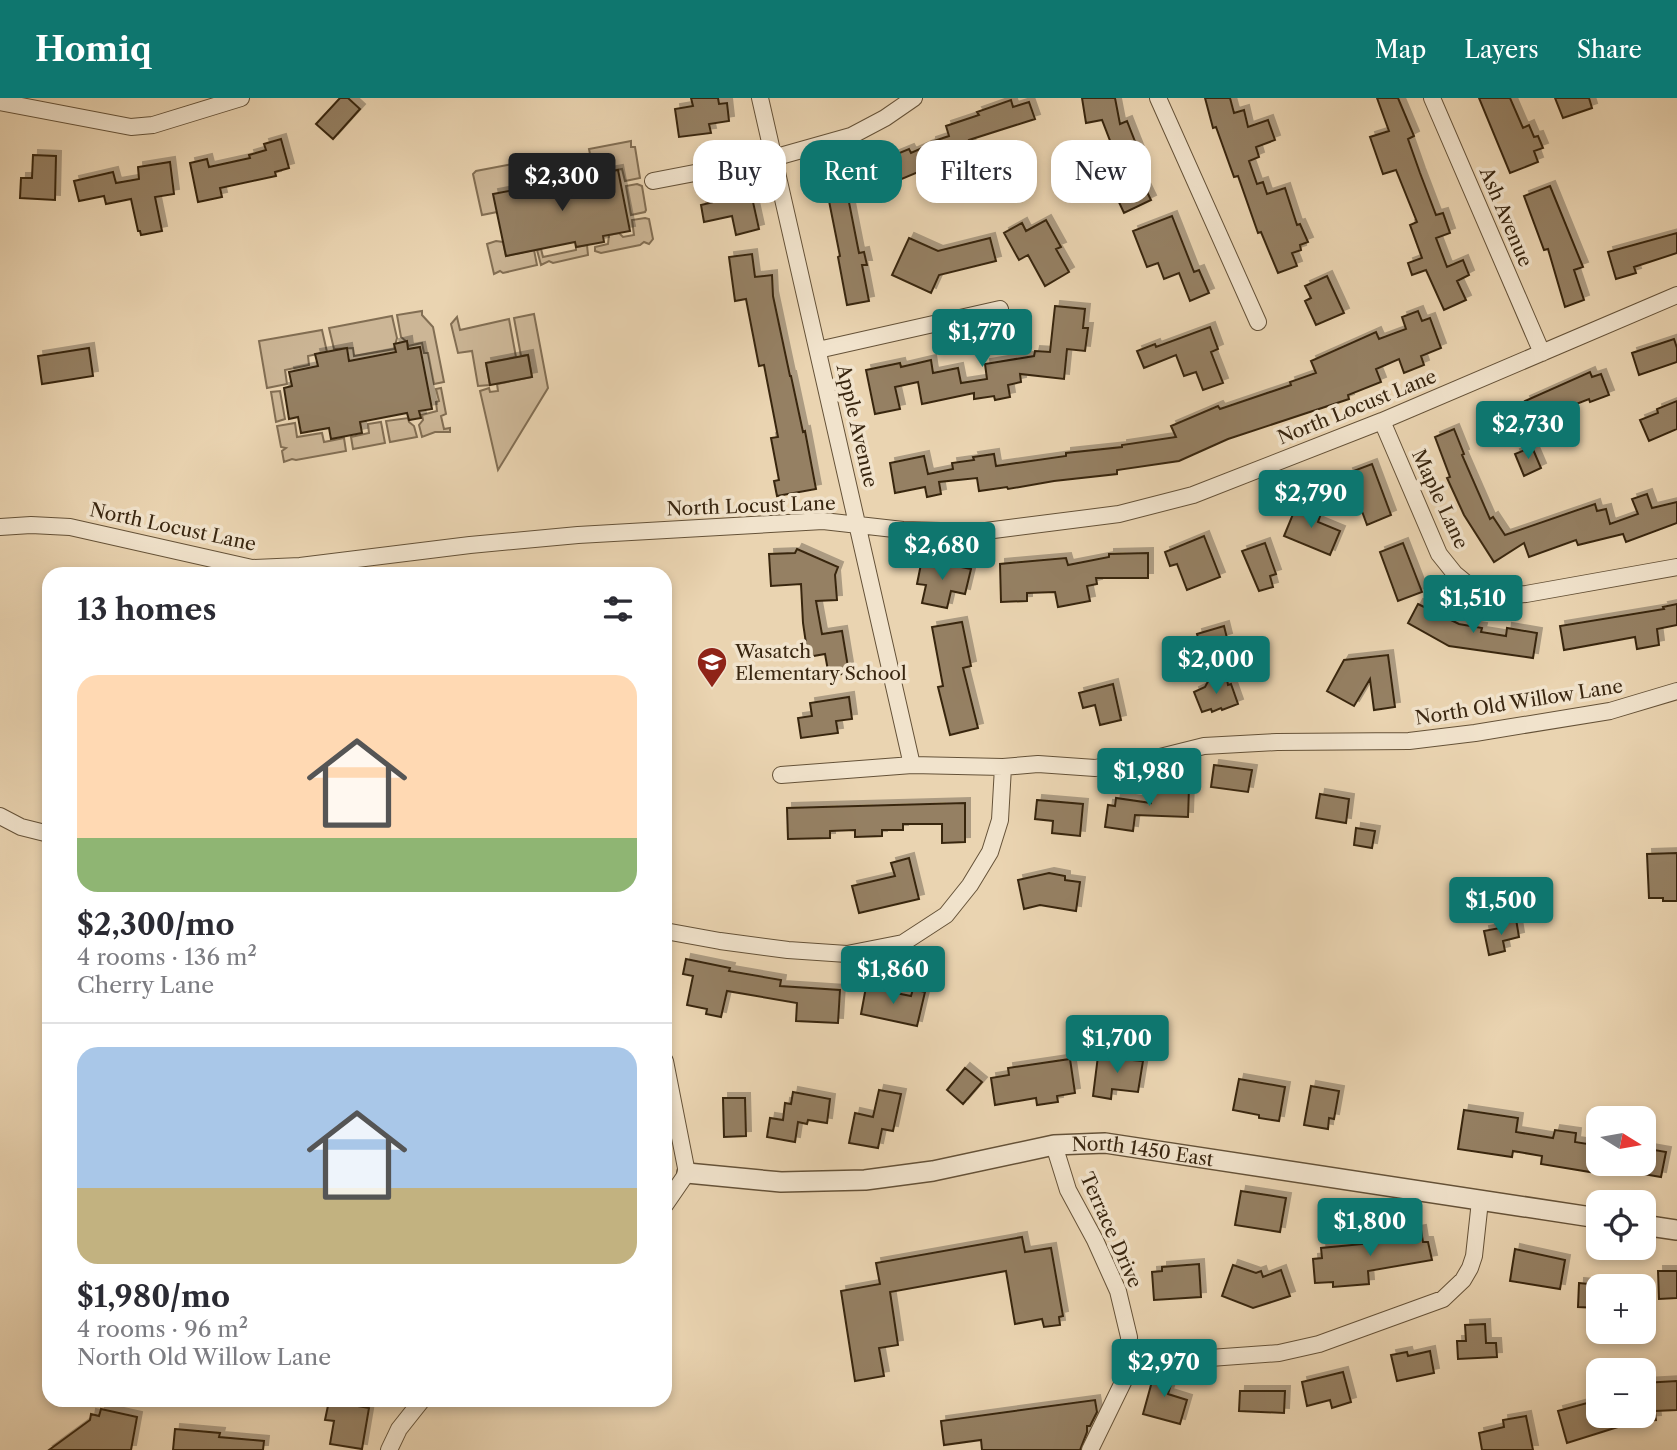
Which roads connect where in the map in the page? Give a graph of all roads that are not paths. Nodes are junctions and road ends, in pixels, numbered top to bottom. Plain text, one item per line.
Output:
1 (241, 98) edge
2 (760, 98) edge
3 (914, 98) edge
4 (1158, 98) edge
5 (1432, 98) edge
6 (0, 102) edge
7 (769, 140) edge
8 (786, 154) edge
9 (693, 173) edge
10 (653, 181) dead end
11 (783, 203) edge
12 (1677, 295) edge
13 (1000, 309) dead end
14 (1258, 323) dead end
15 (818, 351) junction
16 (1542, 353) junction
17 (1382, 421) junction
18 (858, 524) junction
19 (0, 527) edge
20 (248, 567) edge
21 (276, 567) edge
22 (1677, 567) edge
23 (1677, 691) edge
24 (912, 765) junction
25 (1003, 767) junction
26 (781, 775) dead end
27 (0, 816) edge
28 (42, 832) edge
29 (672, 932) edge
30 (672, 1098) edge
31 (1054, 1145) junction
32 (687, 1174) junction
33 (672, 1195) edge
34 (1480, 1201) junction
35 (1586, 1216) edge
36 (1656, 1227) edge
37 (1677, 1230) edge
38 (1210, 1358) dead end
39 (416, 1407) edge
40 (389, 1450) edge
41 (1090, 1450) edge

1 - 6 street
2 - 7 street, Apple Avenue
3 - 8 street
4 - 14 street
5 - 16 street, Ash Avenue
9 - 10 street
11 - 15 street, Apple Avenue
12 - 16 street, North Locust Lane
13 - 15 street
15 - 18 street, Apple Avenue
16 - 17 street, North Locust Lane
17 - 18 street, North Locust Lane
17 - 22 street, Maple Lane
18 - 21 street, North Locust Lane
18 - 24 street, Apple Avenue
19 - 20 street, North Locust Lane
23 - 25 street, North Old Willow Lane
24 - 25 street, North Old Willow Lane
24 - 26 street, North Old Willow Lane
25 - 29 street
27 - 28 street
30 - 32 street
31 - 32 street, North 1450 East
31 - 34 street, North 1450 East
31 - 41 street, Terrace Drive
32 - 33 street
34 - 35 street, North 1450 East
34 - 38 street
36 - 37 street
39 - 40 street

